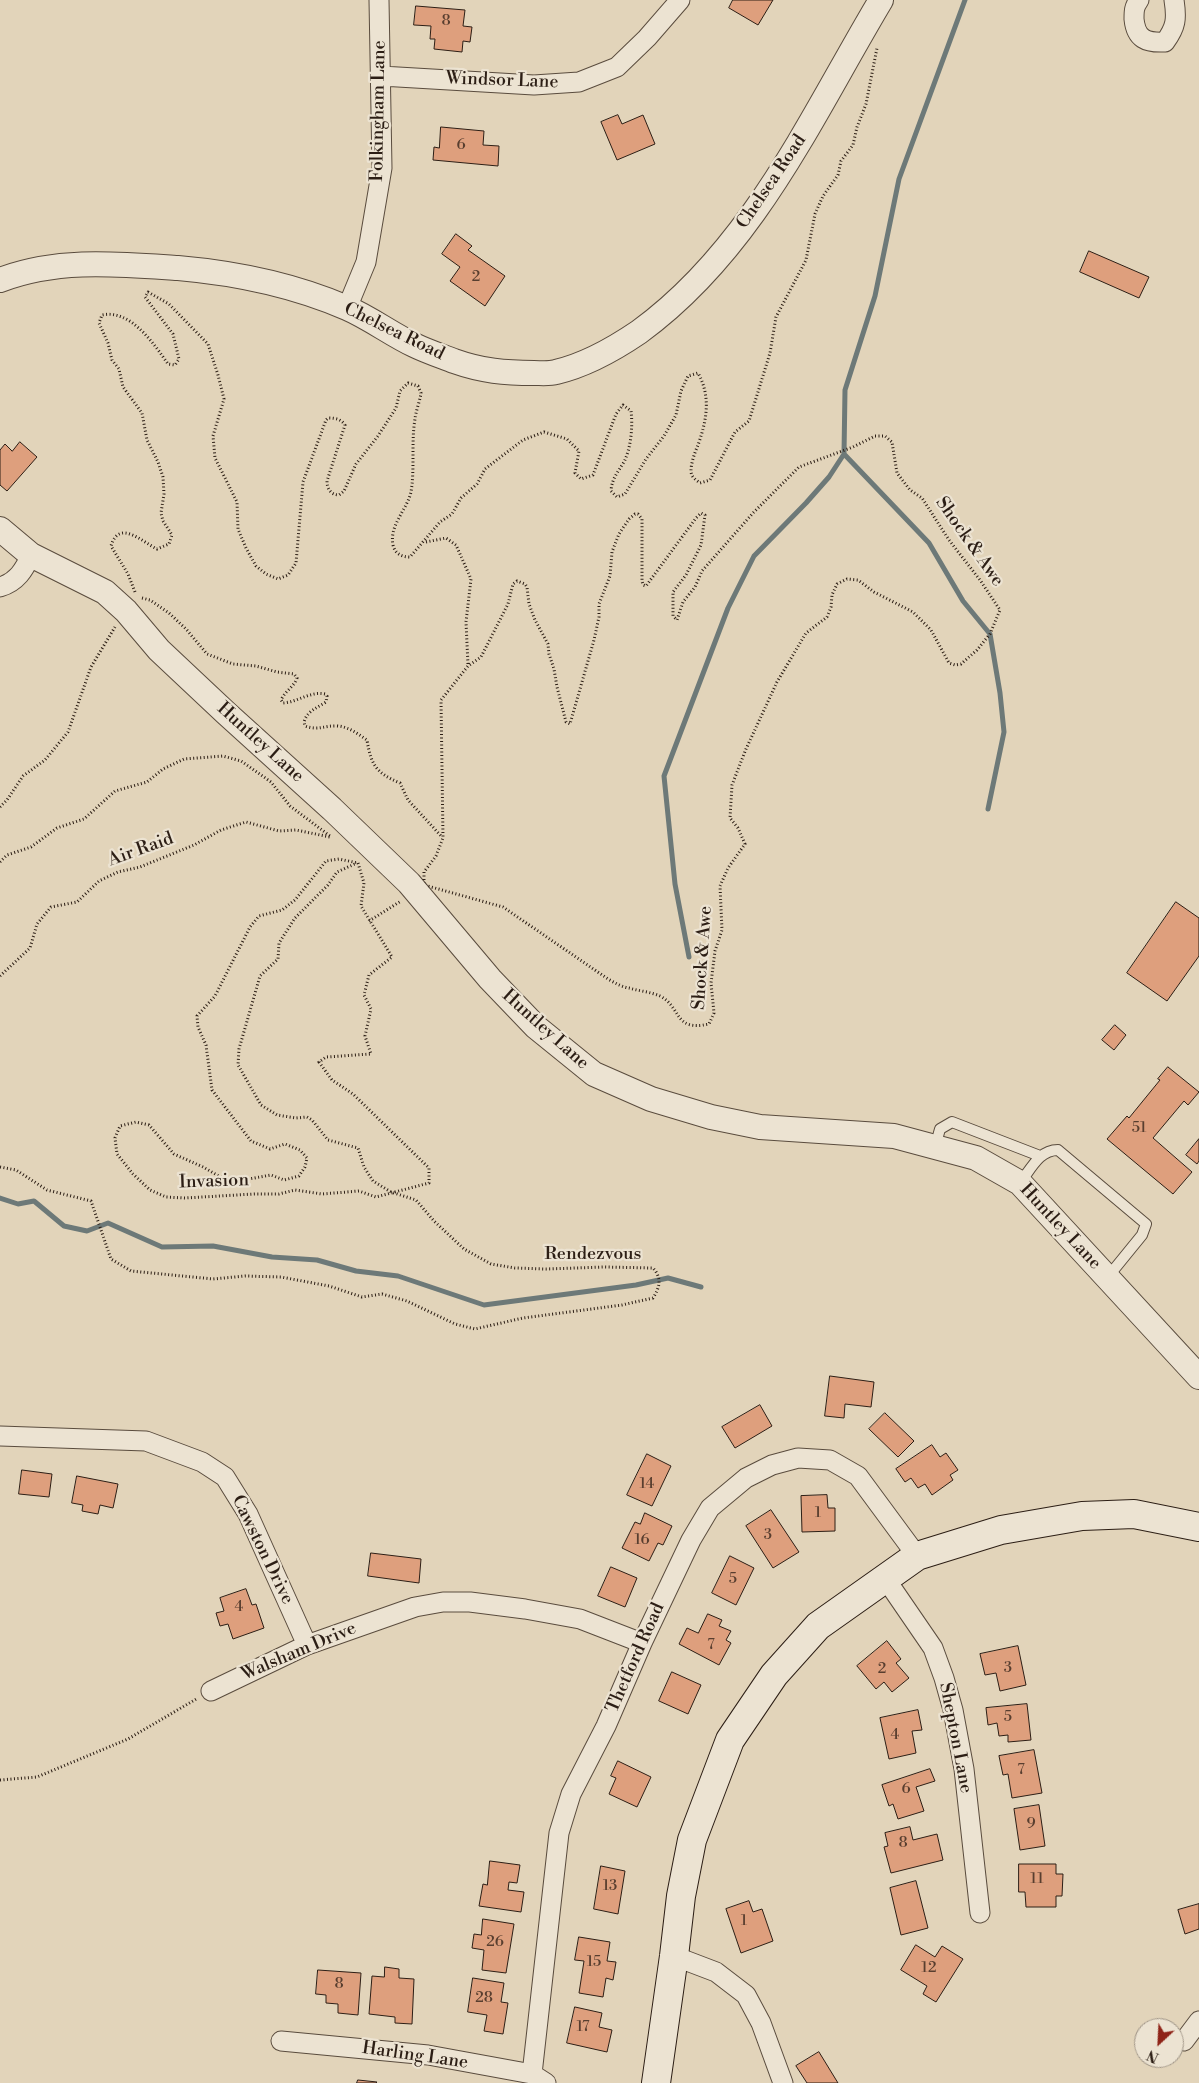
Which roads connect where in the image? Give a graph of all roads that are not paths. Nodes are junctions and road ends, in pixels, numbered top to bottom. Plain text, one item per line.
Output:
1 (379, 0) edge
2 (680, 0) edge
3 (881, 0) edge
4 (1139, 0) edge
5 (1174, 0) edge
6 (382, 76) junction
7 (0, 280) edge
8 (347, 308) junction
9 (0, 528) edge
10 (31, 555) junction
11 (0, 587) edge
12 (935, 1147) junction
13 (1040, 1156) junction
14 (1020, 1183) junction
15 (1107, 1278) junction
16 (1199, 1377) edge
17 (0, 1436) edge
18 (1199, 1527) edge
19 (917, 1556) junction
20 (885, 1578) junction
21 (642, 1643) junction
22 (307, 1644) junction
23 (212, 1690) road end
24 (980, 1914) dead end
25 (674, 1956) junction
26 (1199, 2021) edge
27 (281, 2040) dead end
28 (1184, 2041) dead end
29 (539, 2079) edge
30 (656, 2083) edge
31 (783, 2083) edge

1 - 6 street, Folkingham Lane
2 - 6 street, Windsor Lane
3 - 8 street, Chelsea Road
4 - 5 street
6 - 8 street, Folkingham Lane
7 - 8 street, Chelsea Road
9 - 10 street, Huntley Lane
10 - 11 street
10 - 12 street, Huntley Lane
12 - 13 lane
12 - 14 street, Huntley Lane
13 - 14 lane
13 - 15 lane
14 - 15 street, Huntley Lane
15 - 16 street, Huntley Lane
17 - 22 street, Cawston Drive
18 - 19 main road
19 - 20 main road
19 - 21 street, Thetford Road
20 - 24 street, Shepton Lane
20 - 25 main road
21 - 22 street, Walsham Drive
21 - 29 street, Thetford Road
22 - 23 street, Walsham Drive
25 - 30 main road
25 - 31 street
26 - 28 street
27 - 29 street, Harling Lane

